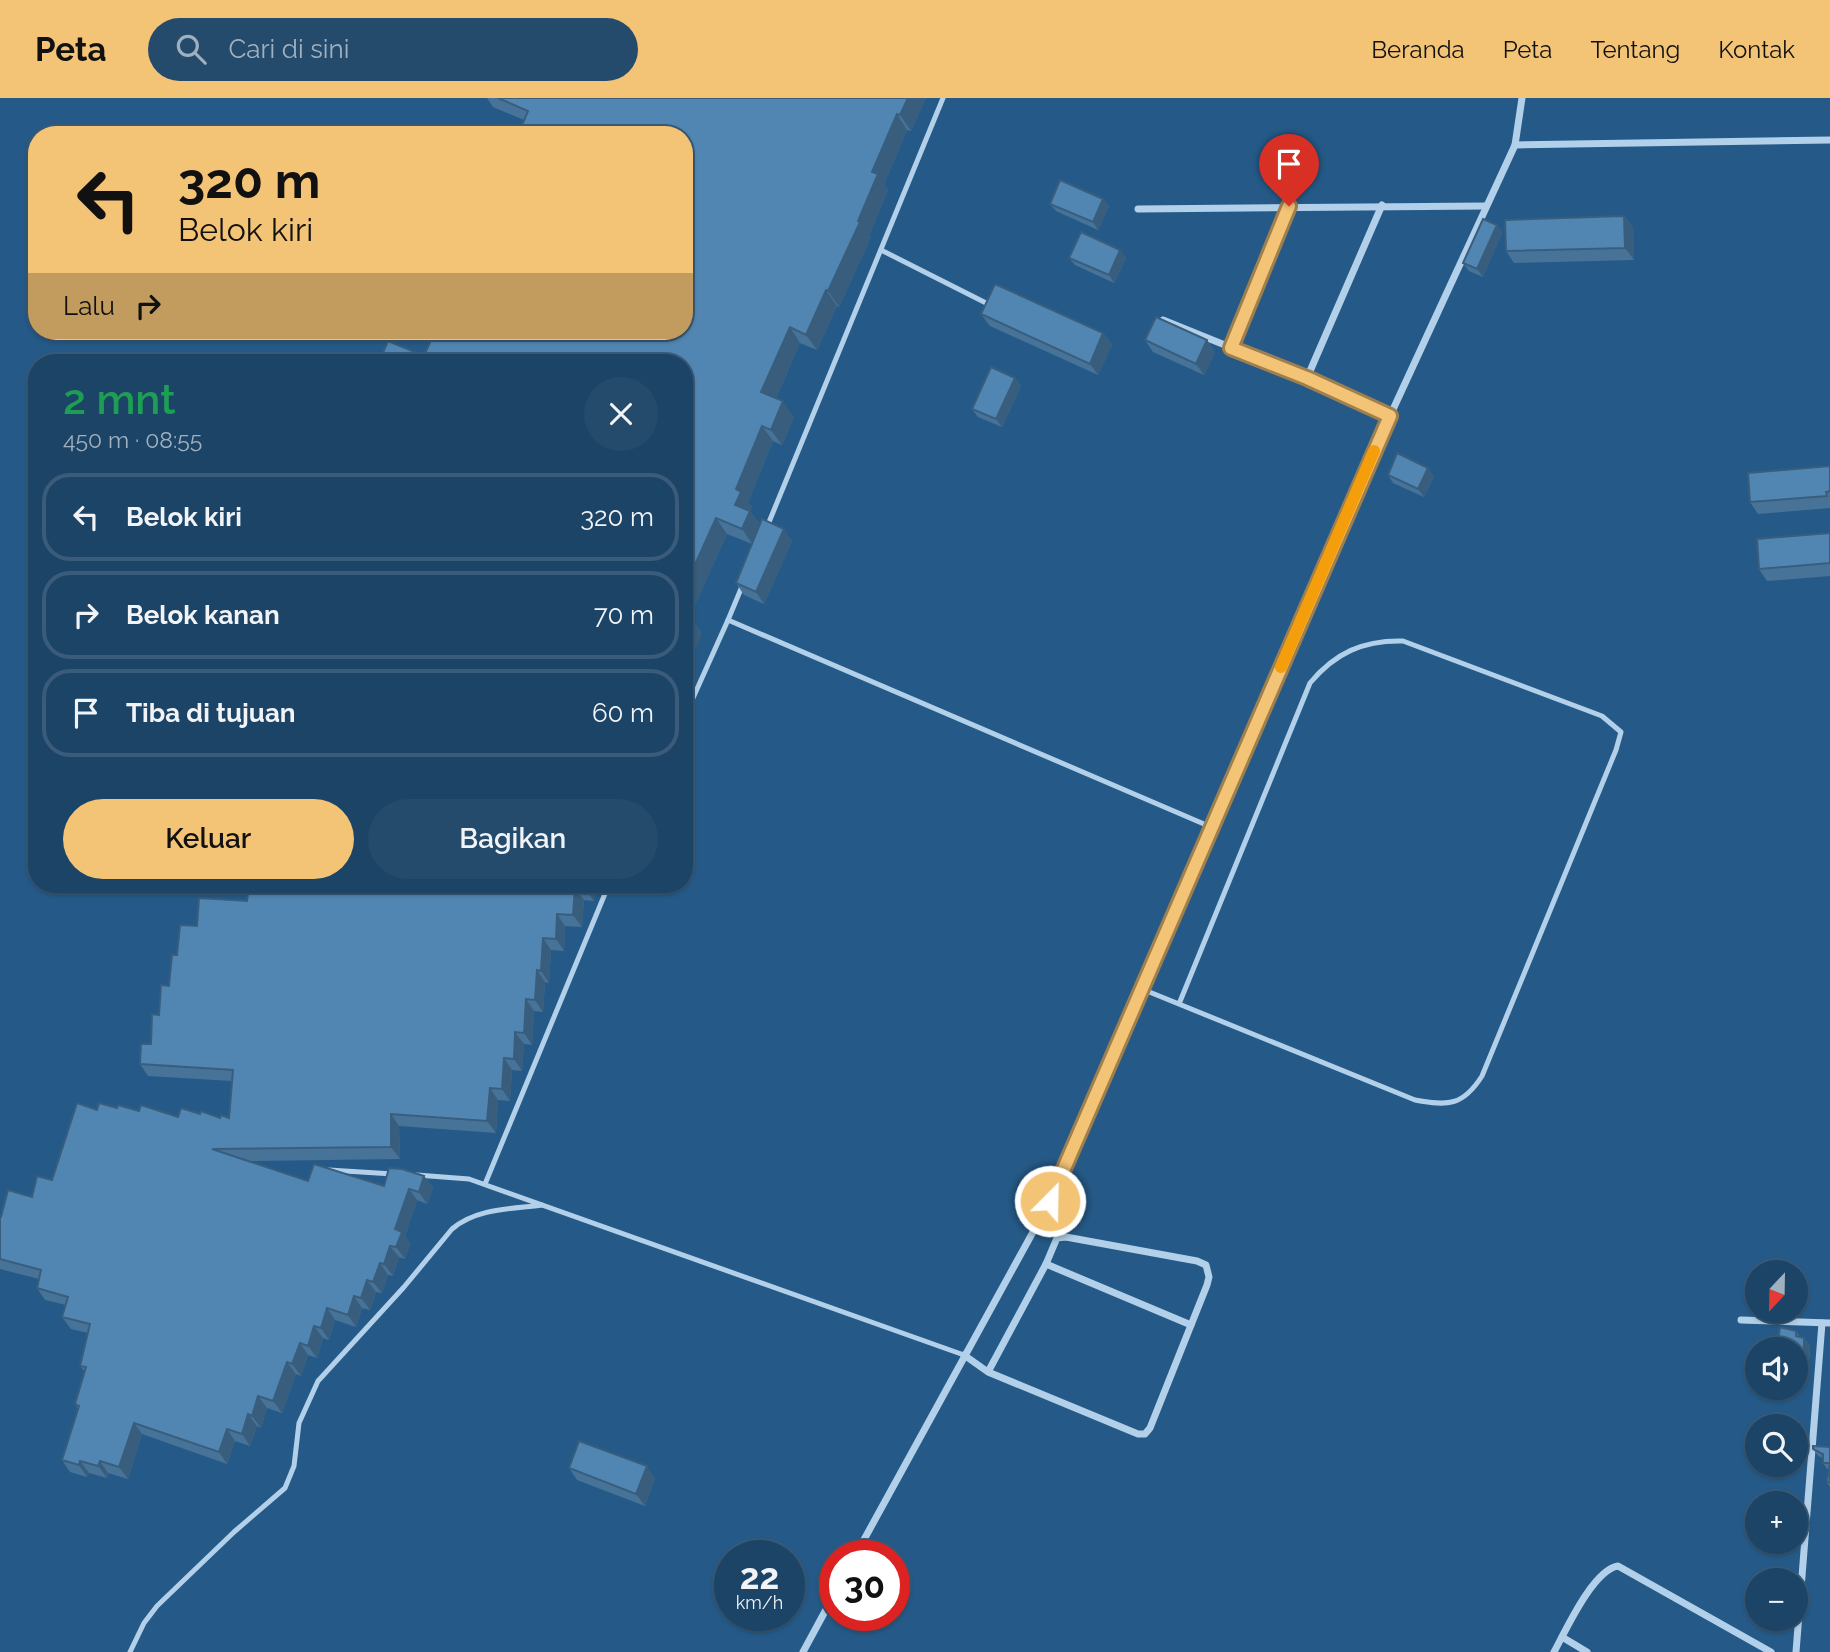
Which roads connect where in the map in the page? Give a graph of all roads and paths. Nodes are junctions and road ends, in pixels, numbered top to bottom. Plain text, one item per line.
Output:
1 (943, 98) edge
2 (1522, 98) edge
3 (1830, 140) edge
4 (1515, 145) junction
5 (1382, 205) junction
6 (1289, 206) junction
7 (1486, 206) junction
8 (1138, 209) dead end
9 (881, 250) junction
10 (993, 306) edge
11 (1163, 320) edge
12 (1231, 348) junction
13 (1307, 378) junction
14 (1390, 416) junction
15 (765, 531) edge
16 (744, 582) edge
17 (728, 620) junction
18 (693, 698) edge
19 (1211, 827) junction
20 (605, 893) edge
21 (1142, 989) junction
22 (1179, 1004) junction
23 (317, 1170) edge
24 (400, 1174) edge
25 (413, 1175) edge
26 (485, 1184) junction
27 (545, 1205) junction
28 (1046, 1264) junction
29 (1741, 1320) dead end
30 (1826, 1323) edge
31 (1191, 1325) junction
32 (964, 1354) junction
33 (988, 1372) junction
34 (864, 1540) edge
35 (819, 1622) edge
36 (1562, 1637) junction
37 (130, 1652) edge
38 (803, 1652) edge
39 (1554, 1652) edge
40 (1587, 1652) edge
41 (1771, 1652) edge
42 (1796, 1652) edge

1 - 9 lane
2 - 4 street
3 - 4 street
4 - 7 street
5 - 6 street
5 - 7 street
5 - 13 street
6 - 8 street
6 - 12 street
7 - 14 street
9 - 10 lane
9 - 15 lane
11 - 12 street
12 - 13 street
13 - 14 street
14 - 19 street
16 - 17 lane
17 - 18 lane
17 - 19 lane
19 - 21 street
20 - 26 lane
21 - 22 lane
21 - 32 street
22 - 22 lane
23 - 24 lane
25 - 26 lane
26 - 27 lane
27 - 32 lane
27 - 37 lane
28 - 31 street
28 - 31 street
28 - 33 street
29 - 30 street
30 - 42 street
31 - 33 street
32 - 33 street
32 - 34 street
35 - 38 street
36 - 39 street
36 - 40 street
36 - 41 street

